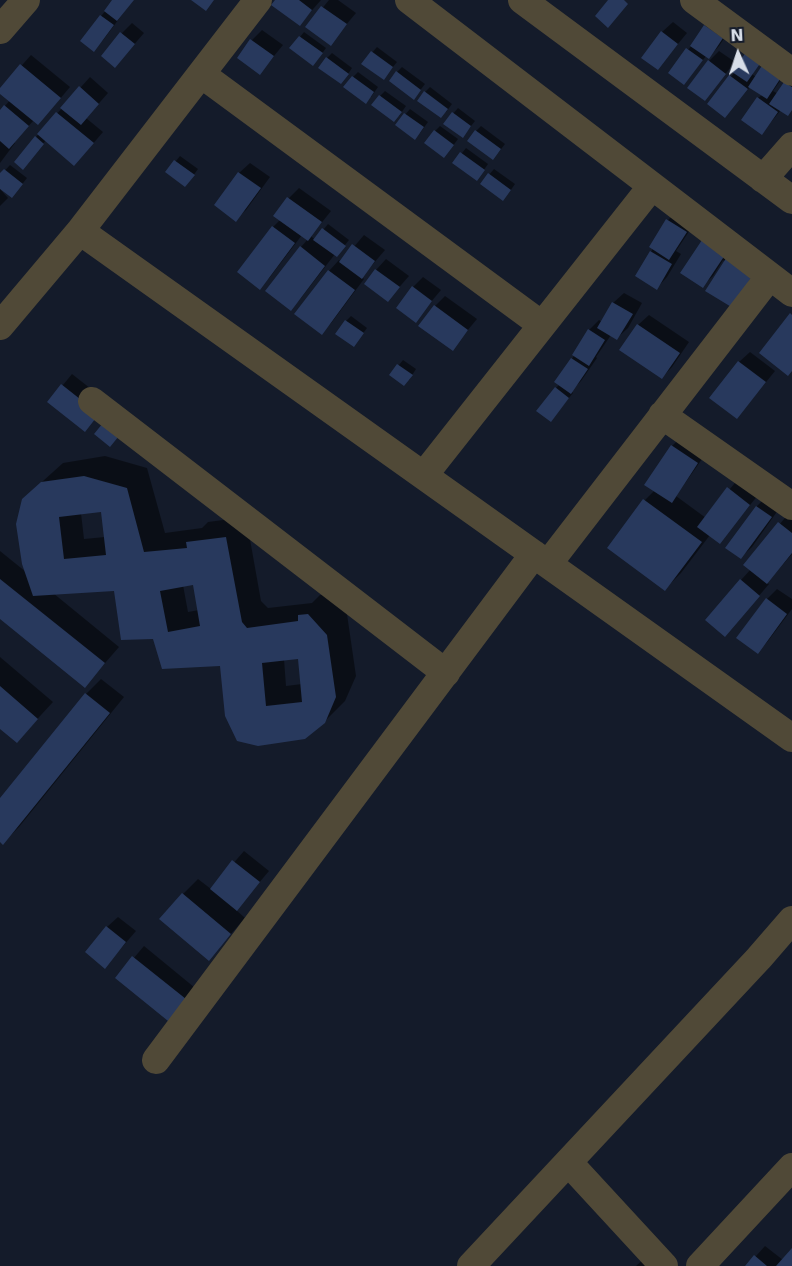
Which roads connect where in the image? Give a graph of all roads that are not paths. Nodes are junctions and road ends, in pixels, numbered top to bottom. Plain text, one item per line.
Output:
1 (26, 0) edge
2 (258, 0) edge
3 (522, 0) edge
4 (694, 0) edge
5 (424, 4) edge
6 (0, 30) edge
7 (792, 72) edge
8 (201, 74) junction
9 (792, 146) edge
10 (763, 178) junction
11 (652, 186) junction
12 (792, 200) edge
13 (80, 231) junction
14 (781, 284) edge
15 (542, 325) junction
16 (0, 326) edge
17 (92, 401) dead end
18 (662, 415) junction
19 (424, 475) junction
20 (792, 506) edge
21 (541, 559) junction
22 (446, 673) junction
23 (792, 738) edge
24 (792, 920) edge
25 (156, 1060) dead end
26 (569, 1163) junction
27 (792, 1167) edge
28 (471, 1266) edge
29 (664, 1266) edge
30 (700, 1266) edge

1 - 6 street
2 - 8 street
3 - 10 street
4 - 7 street
5 - 11 street
8 - 13 street
8 - 15 street
9 - 10 street
10 - 12 street
11 - 14 street
11 - 15 street
13 - 16 street
13 - 19 street
14 - 18 street
15 - 19 street
17 - 22 street
18 - 20 street
18 - 21 street
19 - 21 street
21 - 22 street
21 - 23 street
22 - 25 street
24 - 26 street
26 - 28 street
26 - 29 street
27 - 30 street

